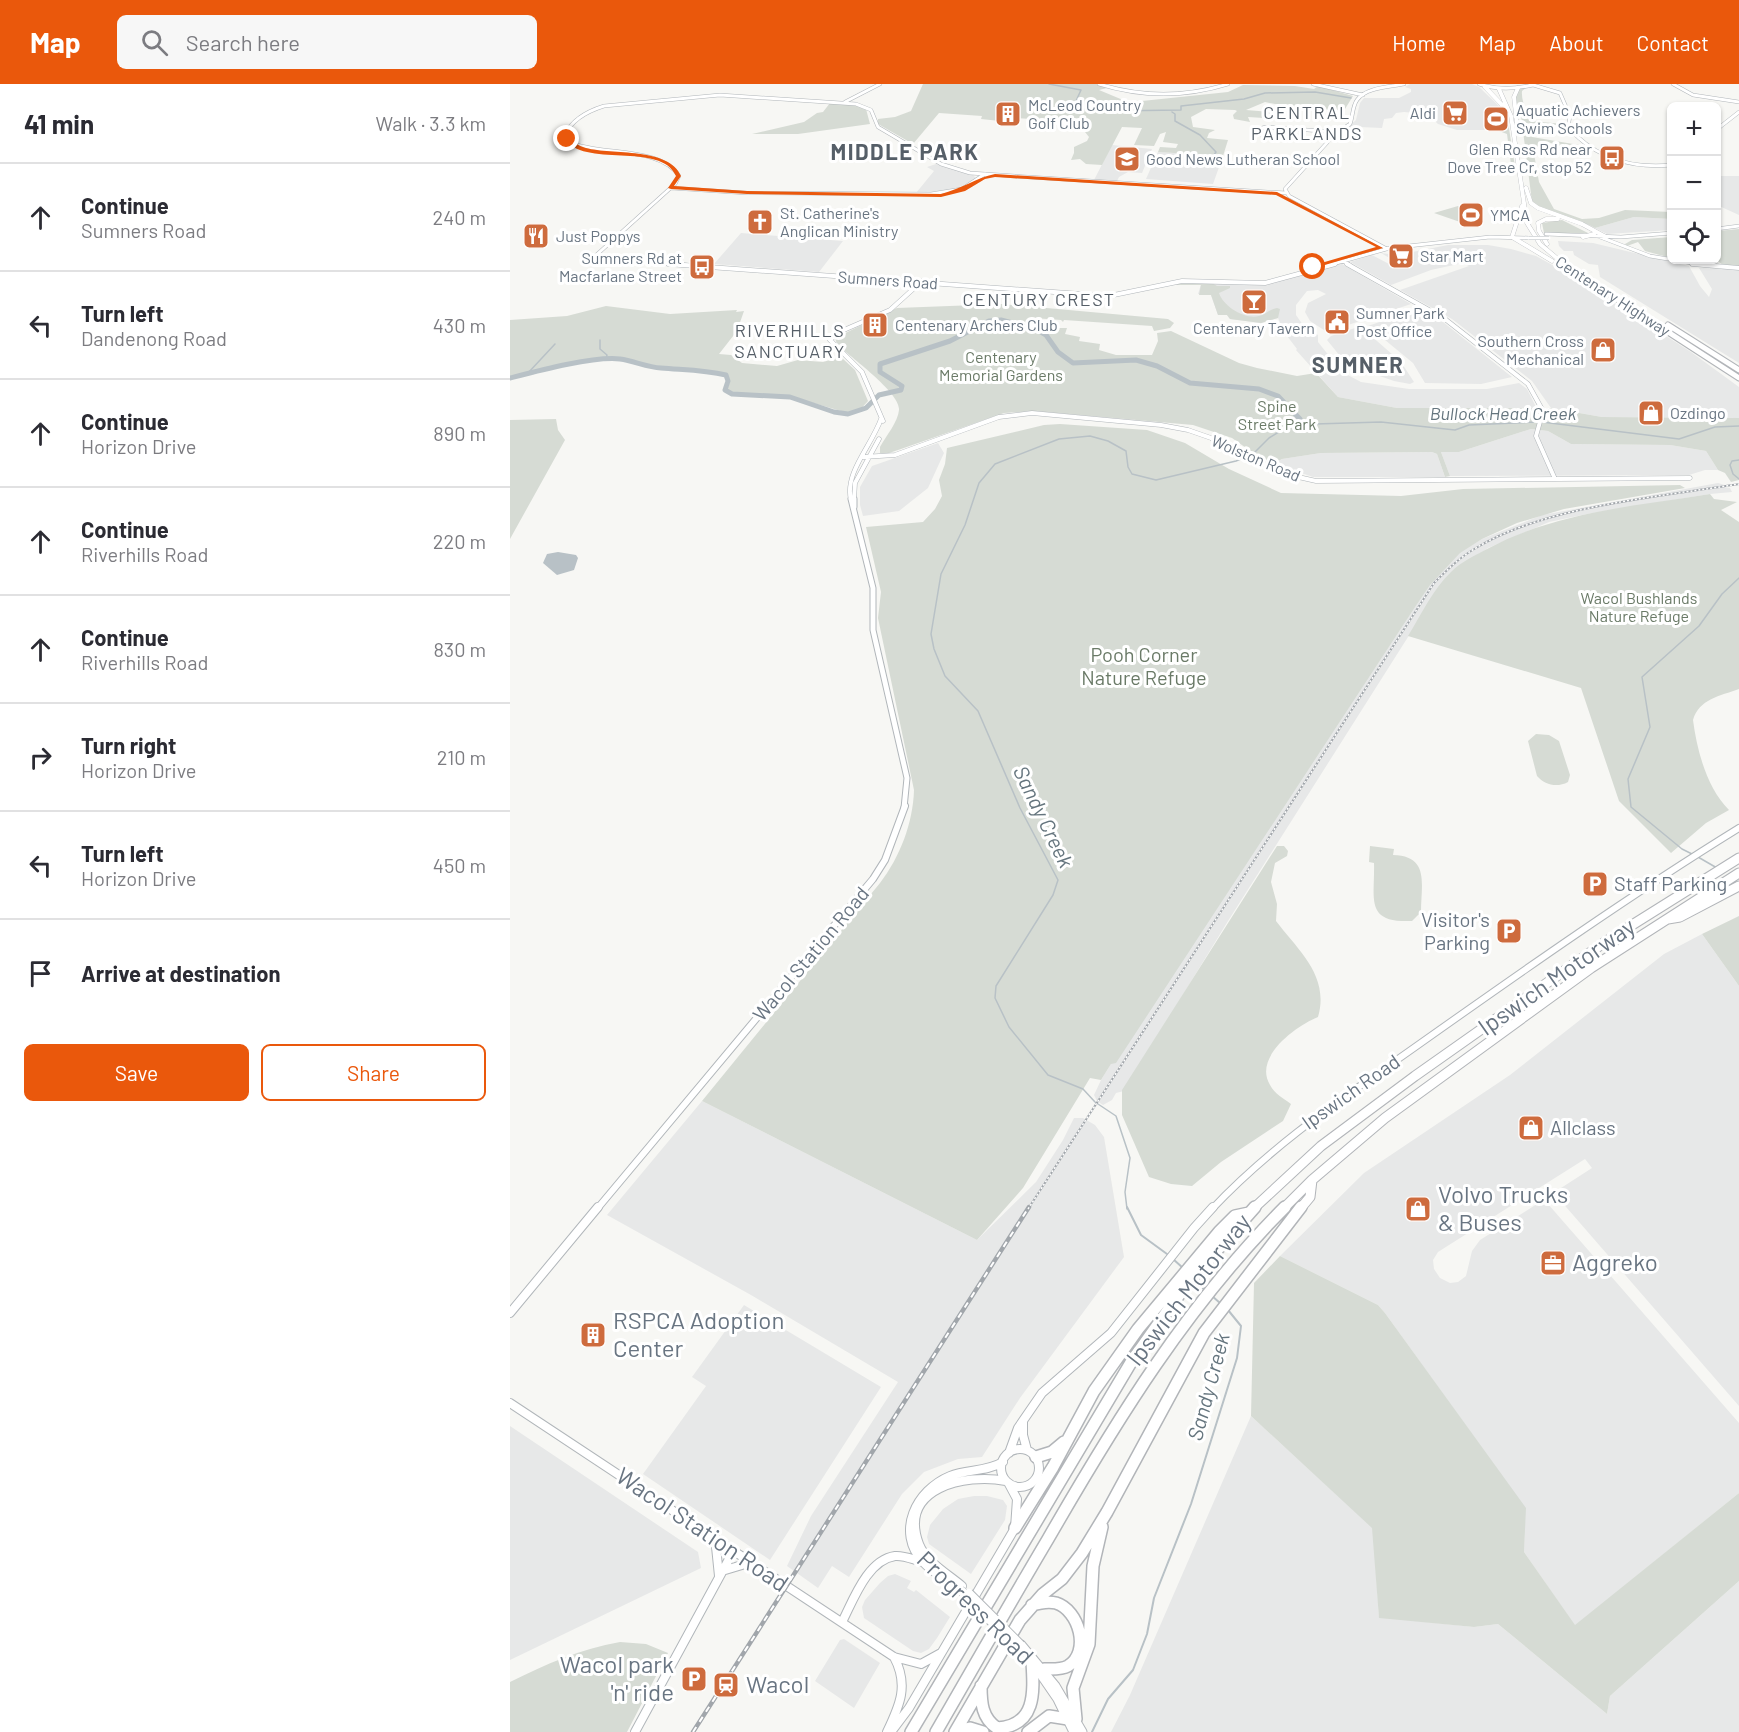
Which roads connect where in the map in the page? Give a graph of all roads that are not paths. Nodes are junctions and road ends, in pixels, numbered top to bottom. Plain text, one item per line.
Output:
1 (880, 84) edge
2 (1099, 84) edge
3 (1228, 84) edge
4 (1316, 84) edge
5 (1399, 84) edge
6 (1530, 84) edge
7 (1551, 84) edge
8 (1673, 84) edge
9 (1405, 85) edge
10 (1481, 85) edge
11 (1523, 85) edge
12 (1500, 87) edge
13 (1546, 87) junction
14 (1518, 88) junction
15 (1354, 94) junction
16 (1363, 95) junction
17 (1355, 99) junction
18 (845, 102) junction
19 (1739, 102) edge
20 (1739, 112) edge
21 (1512, 120) junction
22 (1517, 124) junction
23 (1721, 126) edge
24 (1323, 133) junction
25 (1333, 134) junction
26 (1259, 135) dead end
27 (1327, 138) junction
28 (1667, 165) edge
29 (951, 168) junction
30 (975, 174) junction
31 (985, 175) junction
32 (1015, 176) junction
33 (978, 179) junction
34 (671, 188) junction
35 (1526, 189) junction
36 (1262, 192) junction
37 (1282, 193) junction
38 (943, 194) junction
39 (1523, 198) junction
40 (1739, 226) edge
41 (1721, 228) edge
42 (1667, 233) edge
43 (1512, 235) junction
44 (1583, 237) joint
45 (1602, 238) junction
46 (1548, 239) junction
47 (1621, 247) junction
48 (1384, 248) junction
49 (1632, 250) junction
50 (1341, 260) junction
51 (731, 268) junction
52 (1739, 268) edge
53 (1292, 275) junction
54 (910, 282) junction
55 (919, 282) junction
56 (910, 288) junction
57 (1599, 288) junction
58 (896, 305) junction
59 (1739, 370) edge
60 (1739, 378) edge
61 (881, 419) junction
62 (875, 447) junction
63 (883, 457) junction
64 (867, 458) junction
65 (1690, 478) dead end
66 (1555, 479) junction
67 (1739, 828) edge
68 (1739, 858) edge
69 (1739, 873) edge
70 (1735, 887) edge
71 (1664, 919) junction
72 (1312, 1180) junction
73 (1182, 1282) junction
74 (510, 1313) edge
75 (510, 1403) edge
76 (1023, 1421) junction
77 (1065, 1441) junction
78 (1031, 1453) junction
79 (1009, 1454) junction
80 (1003, 1462) junction
81 (1008, 1483) junction
82 (1107, 1512) junction
83 (1015, 1528) junction
84 (714, 1537) junction
85 (734, 1550) junction
86 (752, 1562) junction
87 (923, 1562) junction
88 (721, 1574) junction
89 (961, 1588) junction
90 (1032, 1605) junction
91 (842, 1622) junction
92 (1020, 1647) junction
93 (941, 1653) junction
94 (894, 1657) junction
95 (1032, 1662) junction
96 (1044, 1669) junction
97 (981, 1686) junction
98 (1076, 1726) edge
99 (635, 1732) edge
100 (889, 1732) edge
101 (911, 1732) edge
102 (936, 1732) edge
103 (955, 1732) edge
104 (983, 1732) edge
105 (1028, 1732) edge

1 - 18 street
2 - 3 street
4 - 15 street
4 - 16 street
5 - 16 street
6 - 13 street
7 - 13 street
8 - 19 street
9 - 16 street
10 - 14 street
10 - 21 highway
11 - 13 street
11 - 14 street
12 - 21 highway, Centenary Highway
12 - 22 highway, Centenary Highway
13 - 28 street
14 - 22 highway
15 - 16 street
15 - 17 street
16 - 17 street
16 - 25 street
17 - 25 street
18 - 29 street
18 - 34 street
20 - 23 street
21 - 39 highway, Centenary Highway
22 - 35 highway, Centenary Highway
24 - 25 street
24 - 26 street
24 - 27 street
25 - 27 street
25 - 37 street
27 - 37 street
29 - 30 street
29 - 31 street
30 - 31 street
30 - 33 street
31 - 32 street
31 - 32 street
31 - 33 street
31 - 38 street
32 - 36 street
33 - 38 street
34 - 38 street
34 - 51 street, Sumners Road
35 - 45 highway
35 - 46 highway, Centenary Highway
36 - 37 street
36 - 37 street
37 - 48 street
39 - 43 highway
39 - 57 highway, Centenary Highway
40 - 41 street
42 - 45 street
43 - 46 street, Sumners Road, bridge
43 - 48 street, Sumners Road
43 - 57 highway
44 - 45 highway
44 - 46 street, Sumners Road
45 - 46 street, Sumners Road
45 - 46 highway
45 - 47 street
45 - 47 street, Sumners Road
45 - 49 street, Sumners Road
46 - 59 highway, Centenary Highway
47 - 49 street, Sumners Road
48 - 50 street, Sumners Road
49 - 52 street, Sumners Road
50 - 53 street, Sumners Road
50 - 66 street
51 - 54 street, Sumners Road
51 - 55 street, Sumners Road
53 - 55 street, Sumners Road
53 - 55 street, Sumners Road
54 - 55 street, Sumners Road
54 - 56 street
55 - 56 street, Wacol Station Road
55 - 58 street, Wacol Station Road
56 - 58 street, Wacol Station Road
57 - 60 highway, Centenary Highway
58 - 61 street, Wacol Station Road
61 - 62 street, Wacol Station Road
61 - 64 street, Wacol Station Road
62 - 63 street
62 - 64 street, Wacol Station Road
63 - 64 street, Wolston Road
63 - 66 street, Wolston Road
64 - 74 street, Wacol Station Road
65 - 66 street, Wolston Road
67 - 76 street, Ipswich Road
68 - 73 highway, Ipswich Motorway
69 - 71 highway, Ipswich Motorway
70 - 71 highway
71 - 72 highway, Ipswich Motorway
72 - 82 highway
72 - 102 highway, Ipswich Motorway
73 - 77 highway
73 - 101 highway, Ipswich Motorway
75 - 84 street, Wacol Station Road
76 - 78 street
76 - 79 street, Ipswich Road
77 - 78 highway
77 - 83 highway
78 - 79 street
78 - 81 street
79 - 80 street
80 - 81 street
80 - 87 street, Progress Road
81 - 83 street
81 - 89 street, Progress Road
82 - 90 highway
82 - 98 highway
83 - 93 street
84 - 85 street, Wacol Station Road
84 - 88 street
85 - 86 street, Wacol Station Road
85 - 88 street
86 - 88 street
86 - 91 street, Wacol Station Road
87 - 89 street, Progress Road
87 - 91 street
88 - 99 street
89 - 92 street, Progress Road, bridge
90 - 96 highway
90 - 97 highway
91 - 94 street, Wacol Station Road
92 - 95 main road, Progress Road
92 - 96 main road, Progress Road
93 - 94 street, Wacol Station Road
93 - 100 street
94 - 100 street
95 - 97 highway
95 - 98 main road, Progress Road
96 - 98 main road, Progress Road
97 - 103 highway
98 - 105 highway
103 - 104 highway

